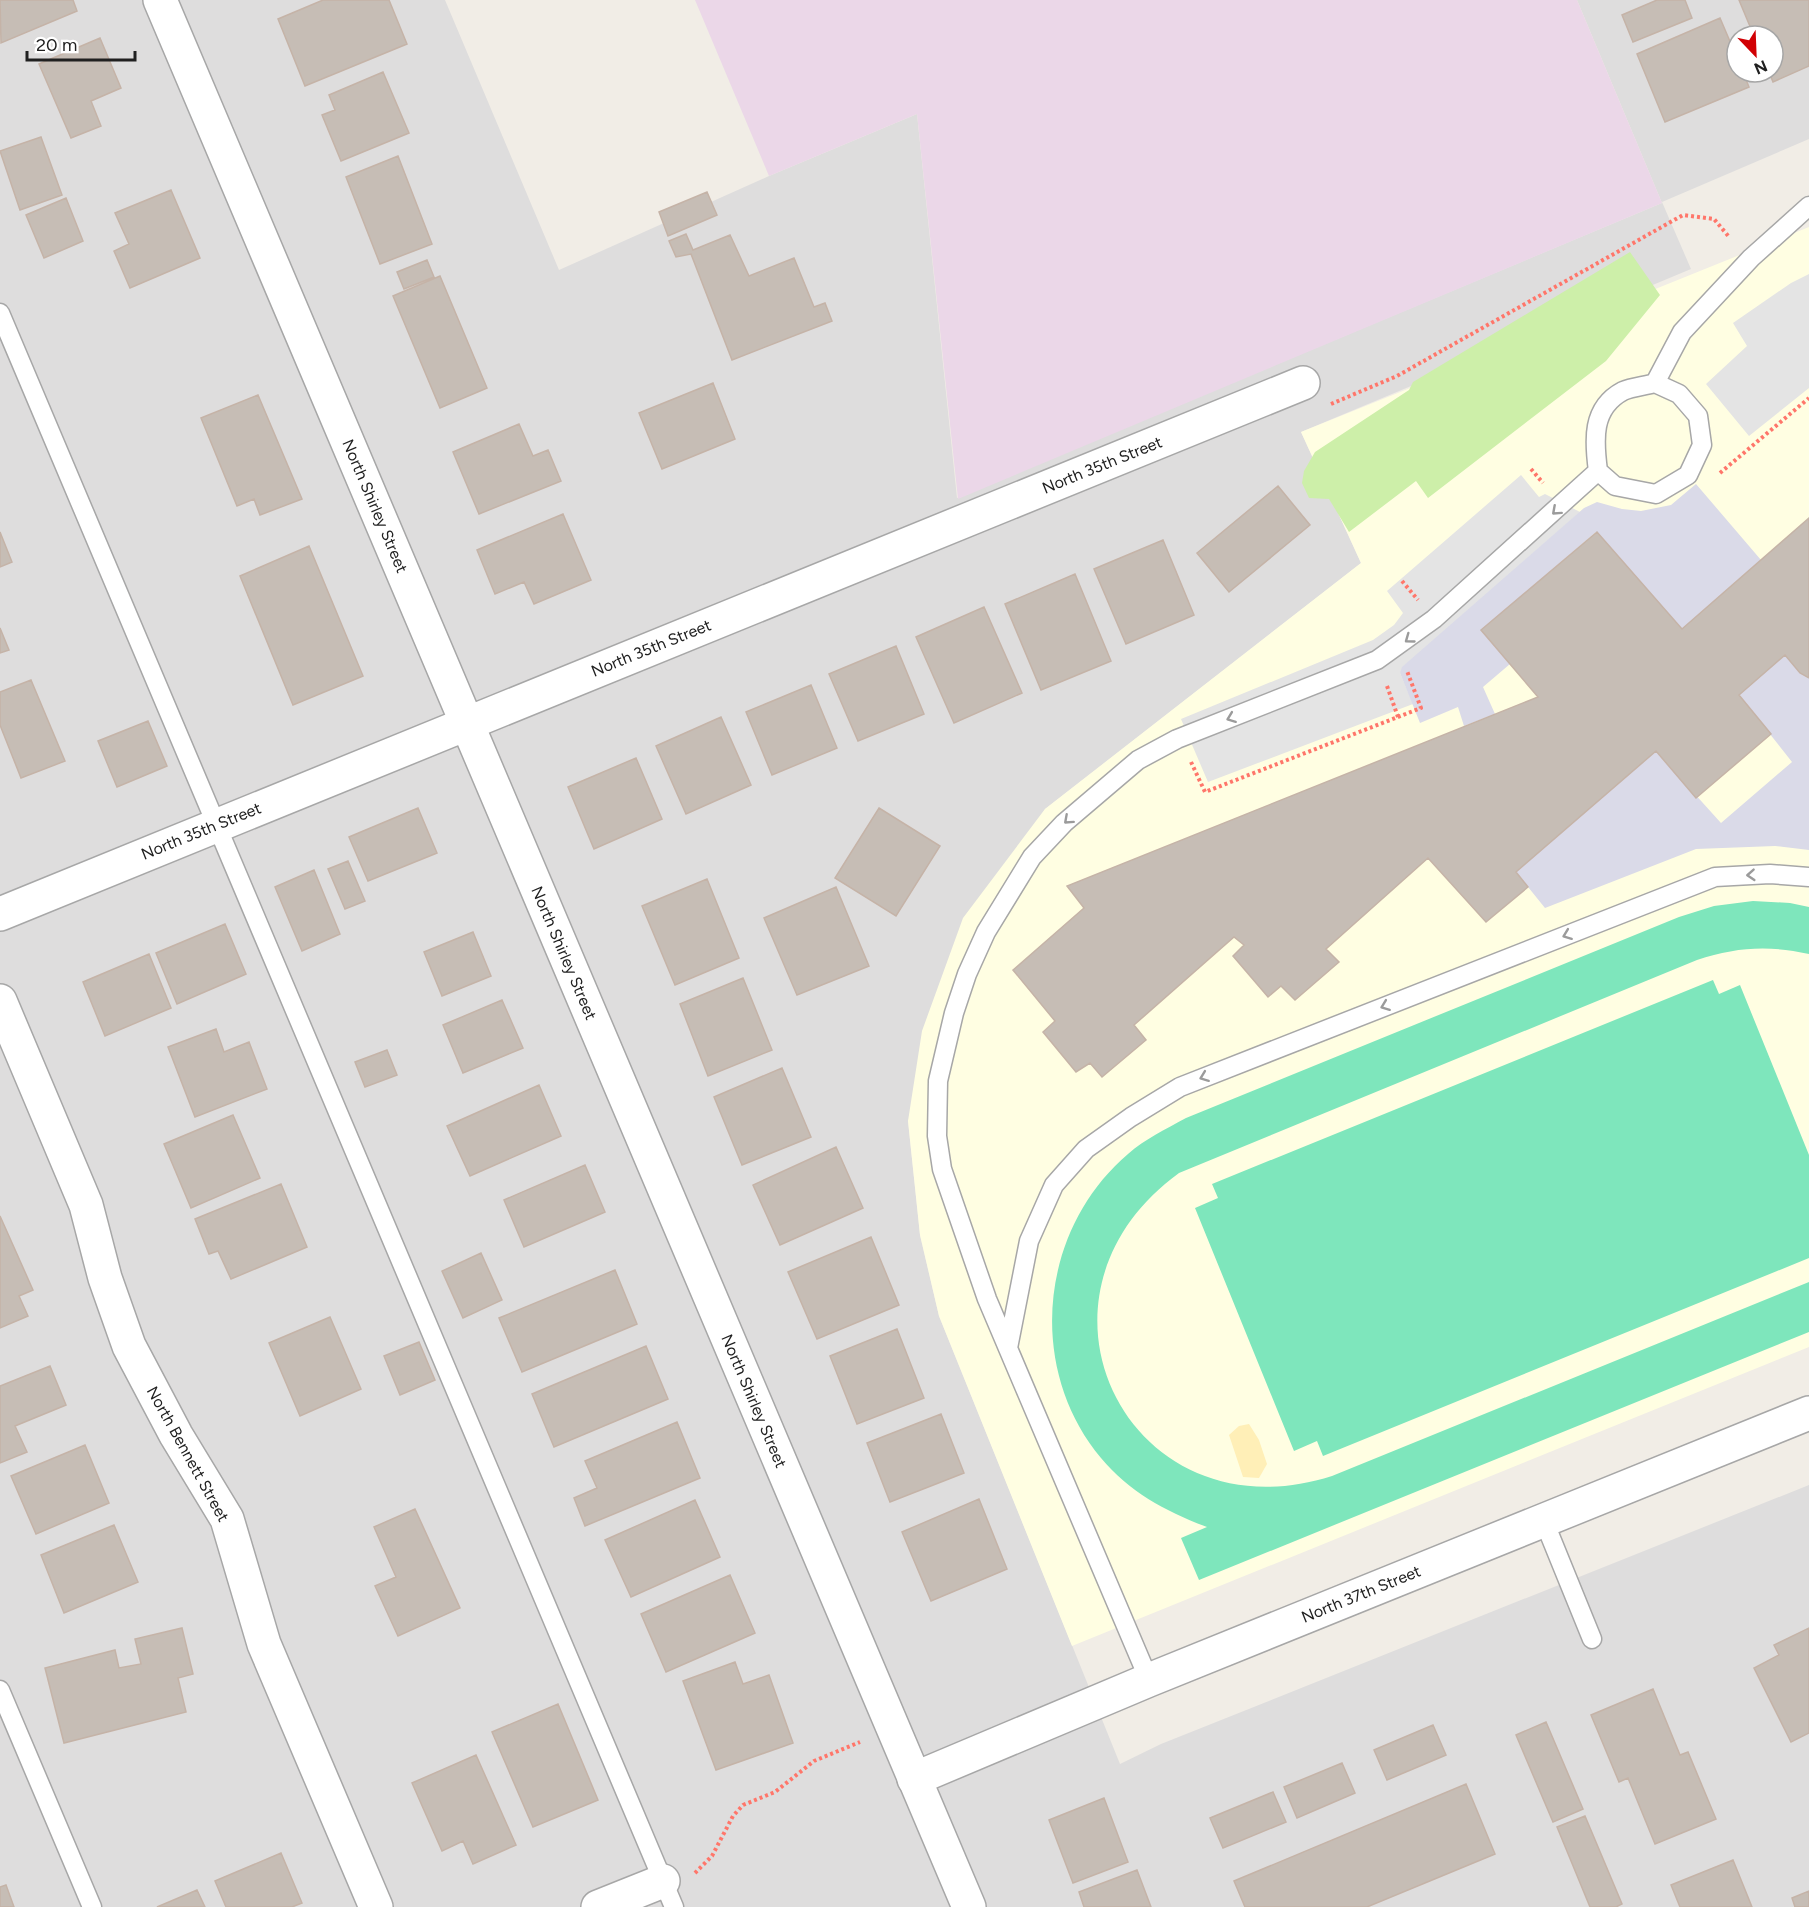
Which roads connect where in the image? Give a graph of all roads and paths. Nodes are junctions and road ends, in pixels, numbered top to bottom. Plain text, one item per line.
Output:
1 (160, 0) edge
2 (1809, 206) edge
3 (1730, 238) dead end
4 (0, 313) edge
5 (1655, 383) junction
6 (1313, 395) joint
7 (1598, 471) junction
8 (1377, 660) junction
9 (1398, 717) dead end
10 (467, 723) junction
11 (217, 824) junction
12 (1809, 877) edge
13 (0, 914) edge
14 (0, 1001) edge
15 (1008, 1348) junction
16 (1809, 1413) edge
17 (1544, 1521) junction
18 (1592, 1639) dead end
19 (1149, 1680) junction
20 (0, 1690) edge
21 (860, 1742) dead end
22 (914, 1779) junction
23 (668, 1893) edge
24 (92, 1907) edge
25 (376, 1907) edge
26 (598, 1907) edge
27 (969, 1907) edge

1 - 10 street, North Shirley Street
2 - 5 lane
3 - 6 path
4 - 11 lane
5 - 7 lane
5 - 7 lane
6 - 10 street, North 35th Street
7 -> 8 lane
8 - 9 path
8 -> 15 lane
10 - 11 street, North 35th Street
10 - 22 street, North Shirley Street
11 - 13 street, North 35th Street
11 - 23 lane
12 -> 15 lane
14 - 25 street, North Bennett Street
15 - 19 lane
16 - 17 street, North 37th Street
17 - 18 lane
17 - 19 street, North 37th Street
19 - 22 street, North 37th Street
20 - 24 lane
21 - 23 path
22 - 27 street, North Shirley Street
23 - 26 street

